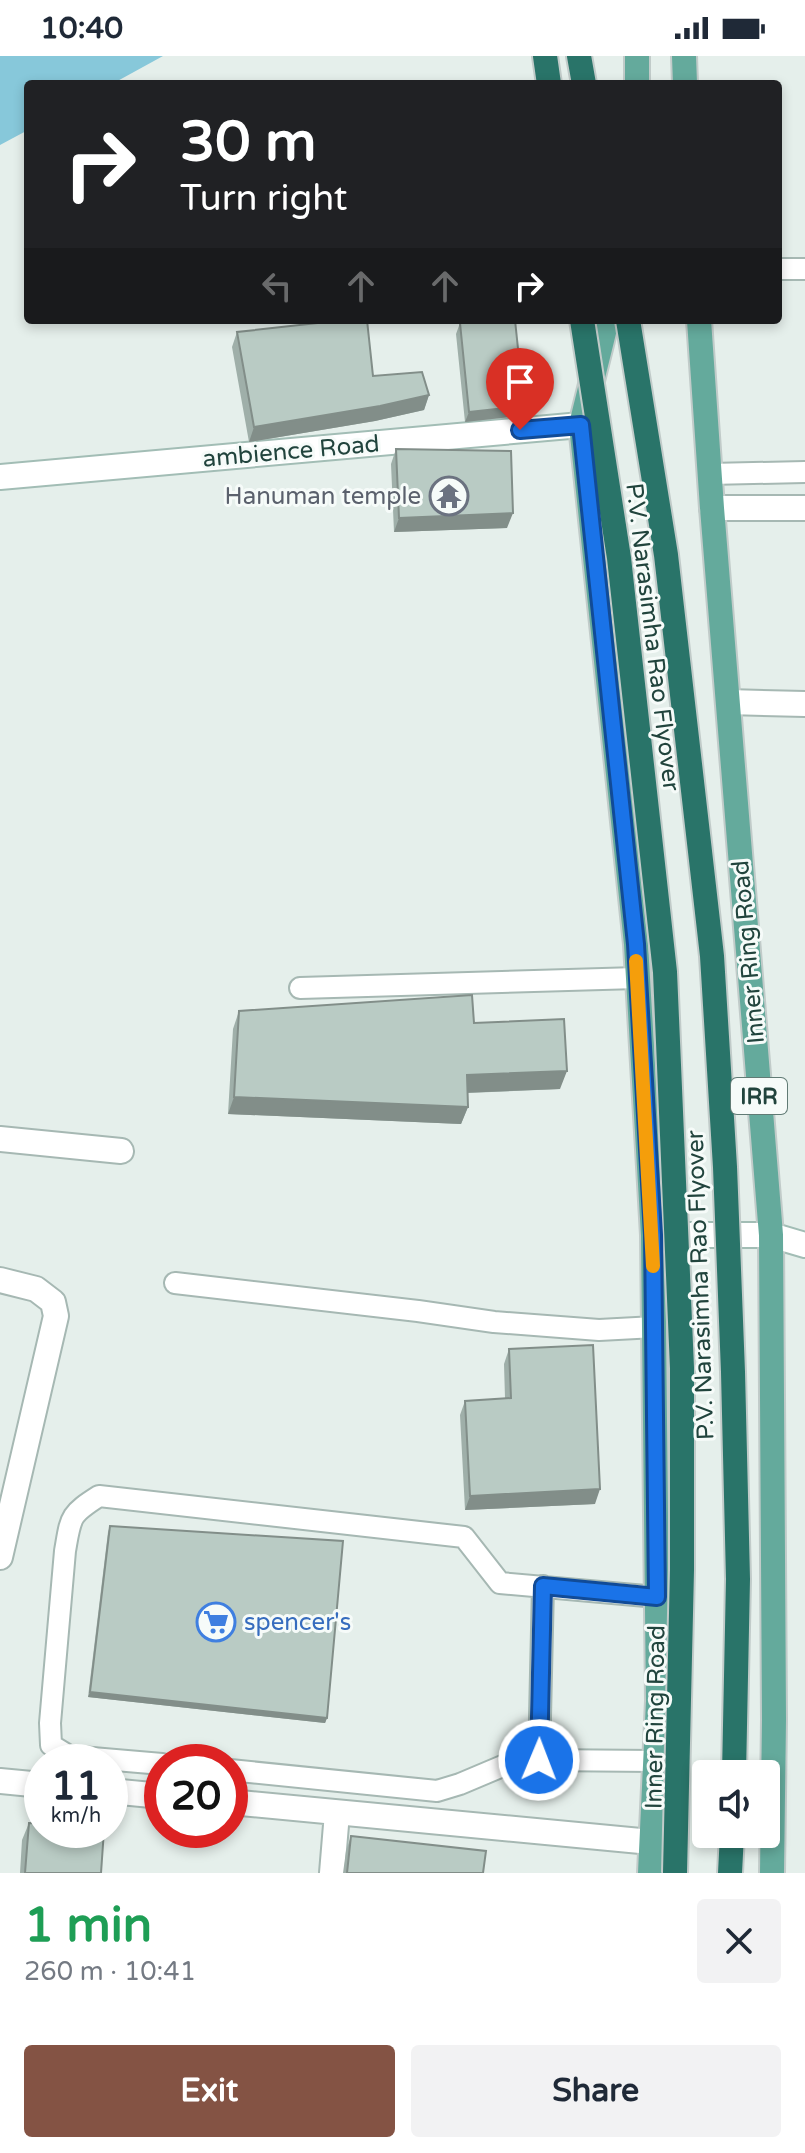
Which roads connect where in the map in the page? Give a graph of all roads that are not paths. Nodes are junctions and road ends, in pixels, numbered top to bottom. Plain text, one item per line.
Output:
1 (545, 56) edge
2 (579, 56) edge
3 (637, 56) edge
4 (684, 56) edge
5 (548, 80) edge
6 (583, 80) edge
7 (637, 80) edge
8 (685, 80) edge
9 (782, 269) edge
10 (805, 269) edge
11 (583, 324) edge
12 (606, 324) edge
13 (629, 324) edge
14 (699, 324) edge
15 (581, 425) junction
16 (805, 472) edge
17 (710, 474) junction
18 (0, 477) edge
19 (712, 508) junction
20 (805, 508) edge
21 (728, 702) junction
22 (805, 704) edge
23 (637, 978) junction
24 (300, 988) dead end
25 (0, 1139) edge
26 (121, 1151) dead end
27 (653, 1235) junction
28 (771, 1235) junction
29 (805, 1245) edge
30 (0, 1280) edge
31 (175, 1283) dead end
32 (655, 1327) junction
33 (0, 1557) edge
34 (543, 1586) junction
35 (657, 1597) junction
36 (539, 1760) junction
37 (734, 1760) edge
38 (655, 1761) junction
39 (144, 1762) edge
40 (248, 1772) edge
41 (0, 1781) edge
42 (24, 1783) edge
43 (248, 1804) edge
44 (337, 1813) junction
45 (651, 1842) junction
46 (731, 1848) edge
47 (332, 1873) edge
48 (650, 1873) edge
49 (675, 1873) edge
50 (730, 1873) edge
51 (772, 1873) edge

1 - 5 highway
2 - 6 highway
3 - 7 main road
4 - 8 main road
9 - 10 lane
11 - 49 highway, P.V. Narasimha Rao Flyover, bridge
12 - 15 main road, Inner Ring Road
13 - 37 highway, P.V. Narasimha Rao Flyover, bridge
14 - 17 main road, Inner Ring Road / IRR
15 - 18 street, ambience Road
15 - 23 main road, Inner Ring Road
16 - 17 lane
17 - 19 main road, Inner Ring Road / IRR
19 - 20 street
19 - 21 main road, Inner Ring Road / IRR
21 - 22 street
21 - 28 main road, Inner Ring Road / IRR
23 - 24 lane
23 - 27 main road, Inner Ring Road
25 - 26 street
27 - 28 street
27 - 32 main road, Inner Ring Road
28 - 29 street
28 - 51 main road, Inner Ring Road / IRR
30 - 33 street
31 - 32 lane
32 - 35 main road, Inner Ring Road
34 - 35 lane
34 - 36 lane
34 - 39 lane
35 - 38 main road, Inner Ring Road
36 - 38 lane
36 - 40 lane
38 - 45 main road, Inner Ring Road
41 - 42 street
43 - 44 street
44 - 45 street
44 - 47 street
45 - 48 main road, Inner Ring Road
46 - 50 highway

